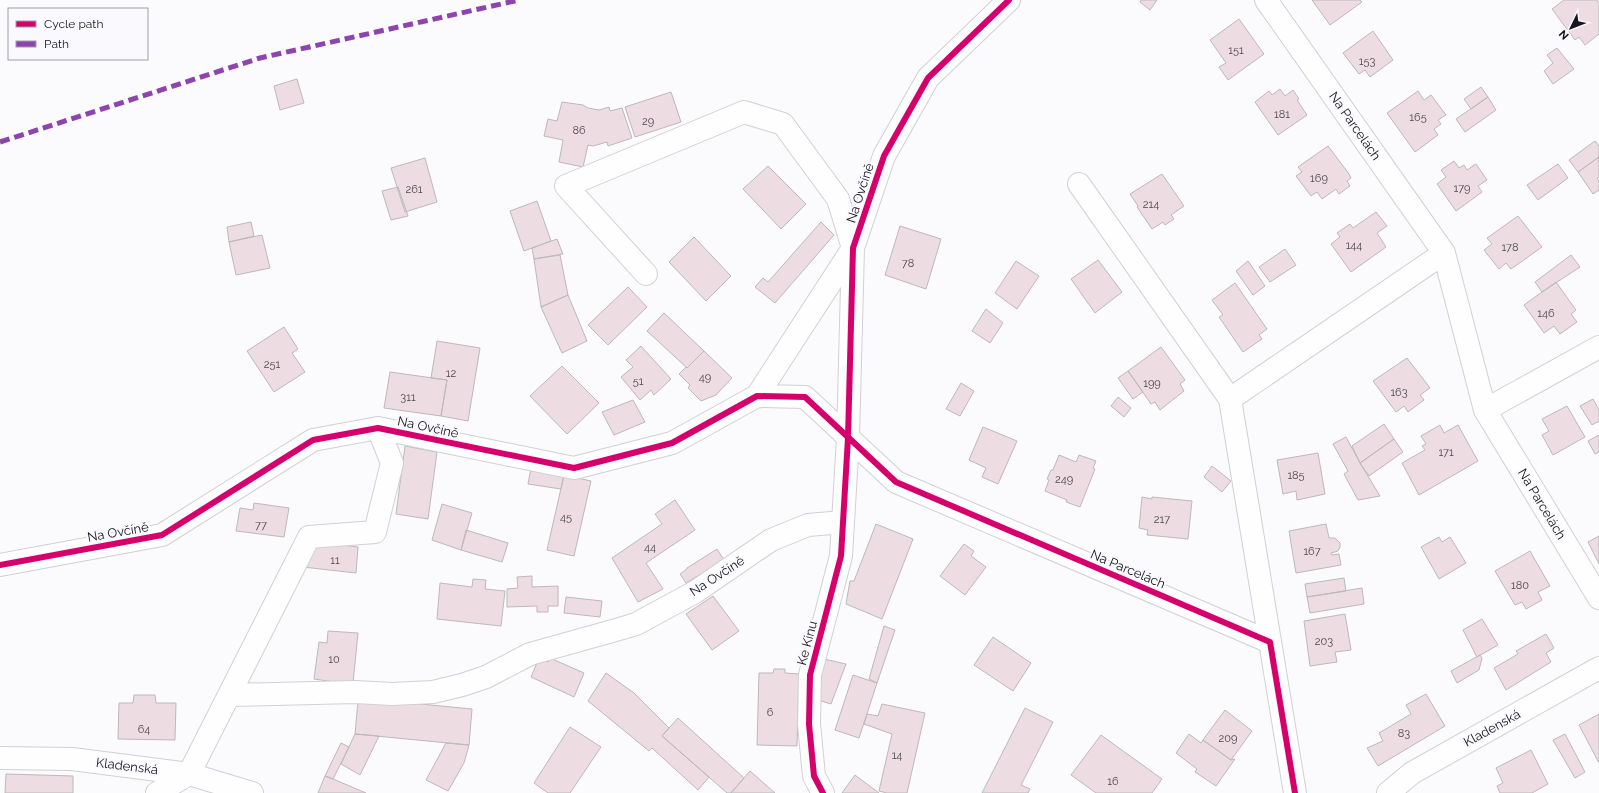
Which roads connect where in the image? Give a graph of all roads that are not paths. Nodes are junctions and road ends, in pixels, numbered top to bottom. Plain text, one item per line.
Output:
1 (1009, 0) edge
2 (1266, 0) edge
3 (1079, 184) dead end
4 (853, 248) junction
5 (1444, 253) junction
6 (646, 274) dead end
7 (1599, 347) edge
8 (757, 396) junction
9 (1230, 399) junction
10 (1485, 410) junction
11 (378, 428) junction
12 (848, 438) junction
13 (843, 522) junction
14 (0, 565) edge
15 (1599, 598) edge
16 (1270, 642) junction
17 (1599, 668) edge
18 (230, 695) junction
19 (0, 758) edge
20 (190, 774) junction
21 (157, 793) edge
22 (252, 793) edge
23 (823, 793) edge
24 (1295, 793) edge
25 (1388, 793) edge

1 - 4 street, Na Ovčíně
2 - 5 street, Na Parcelách
3 - 9 street
4 - 6 street, Na Ovčíně
4 - 8 street, Na Ovčíně
4 - 12 street, Na Ovčíně
5 - 9 street
5 - 10 street, Na Parcelách
7 - 10 street
8 - 11 street, Na Ovčíně
8 - 12 street
9 - 16 street
10 - 15 street, Na Parcelách
11 - 14 street, Na Ovčíně
11 - 18 street, Na Ovčíně
12 - 13 street, Na Ovčíně
12 - 16 street, Na Parcelách
13 - 18 street, Na Ovčíně
13 - 23 street, Ke Kinu
16 - 24 street
17 - 25 street, Kladenská
18 - 20 street, Na Ovčíně
19 - 20 street, Kladenská
20 - 21 street
20 - 22 street, Kladenská

